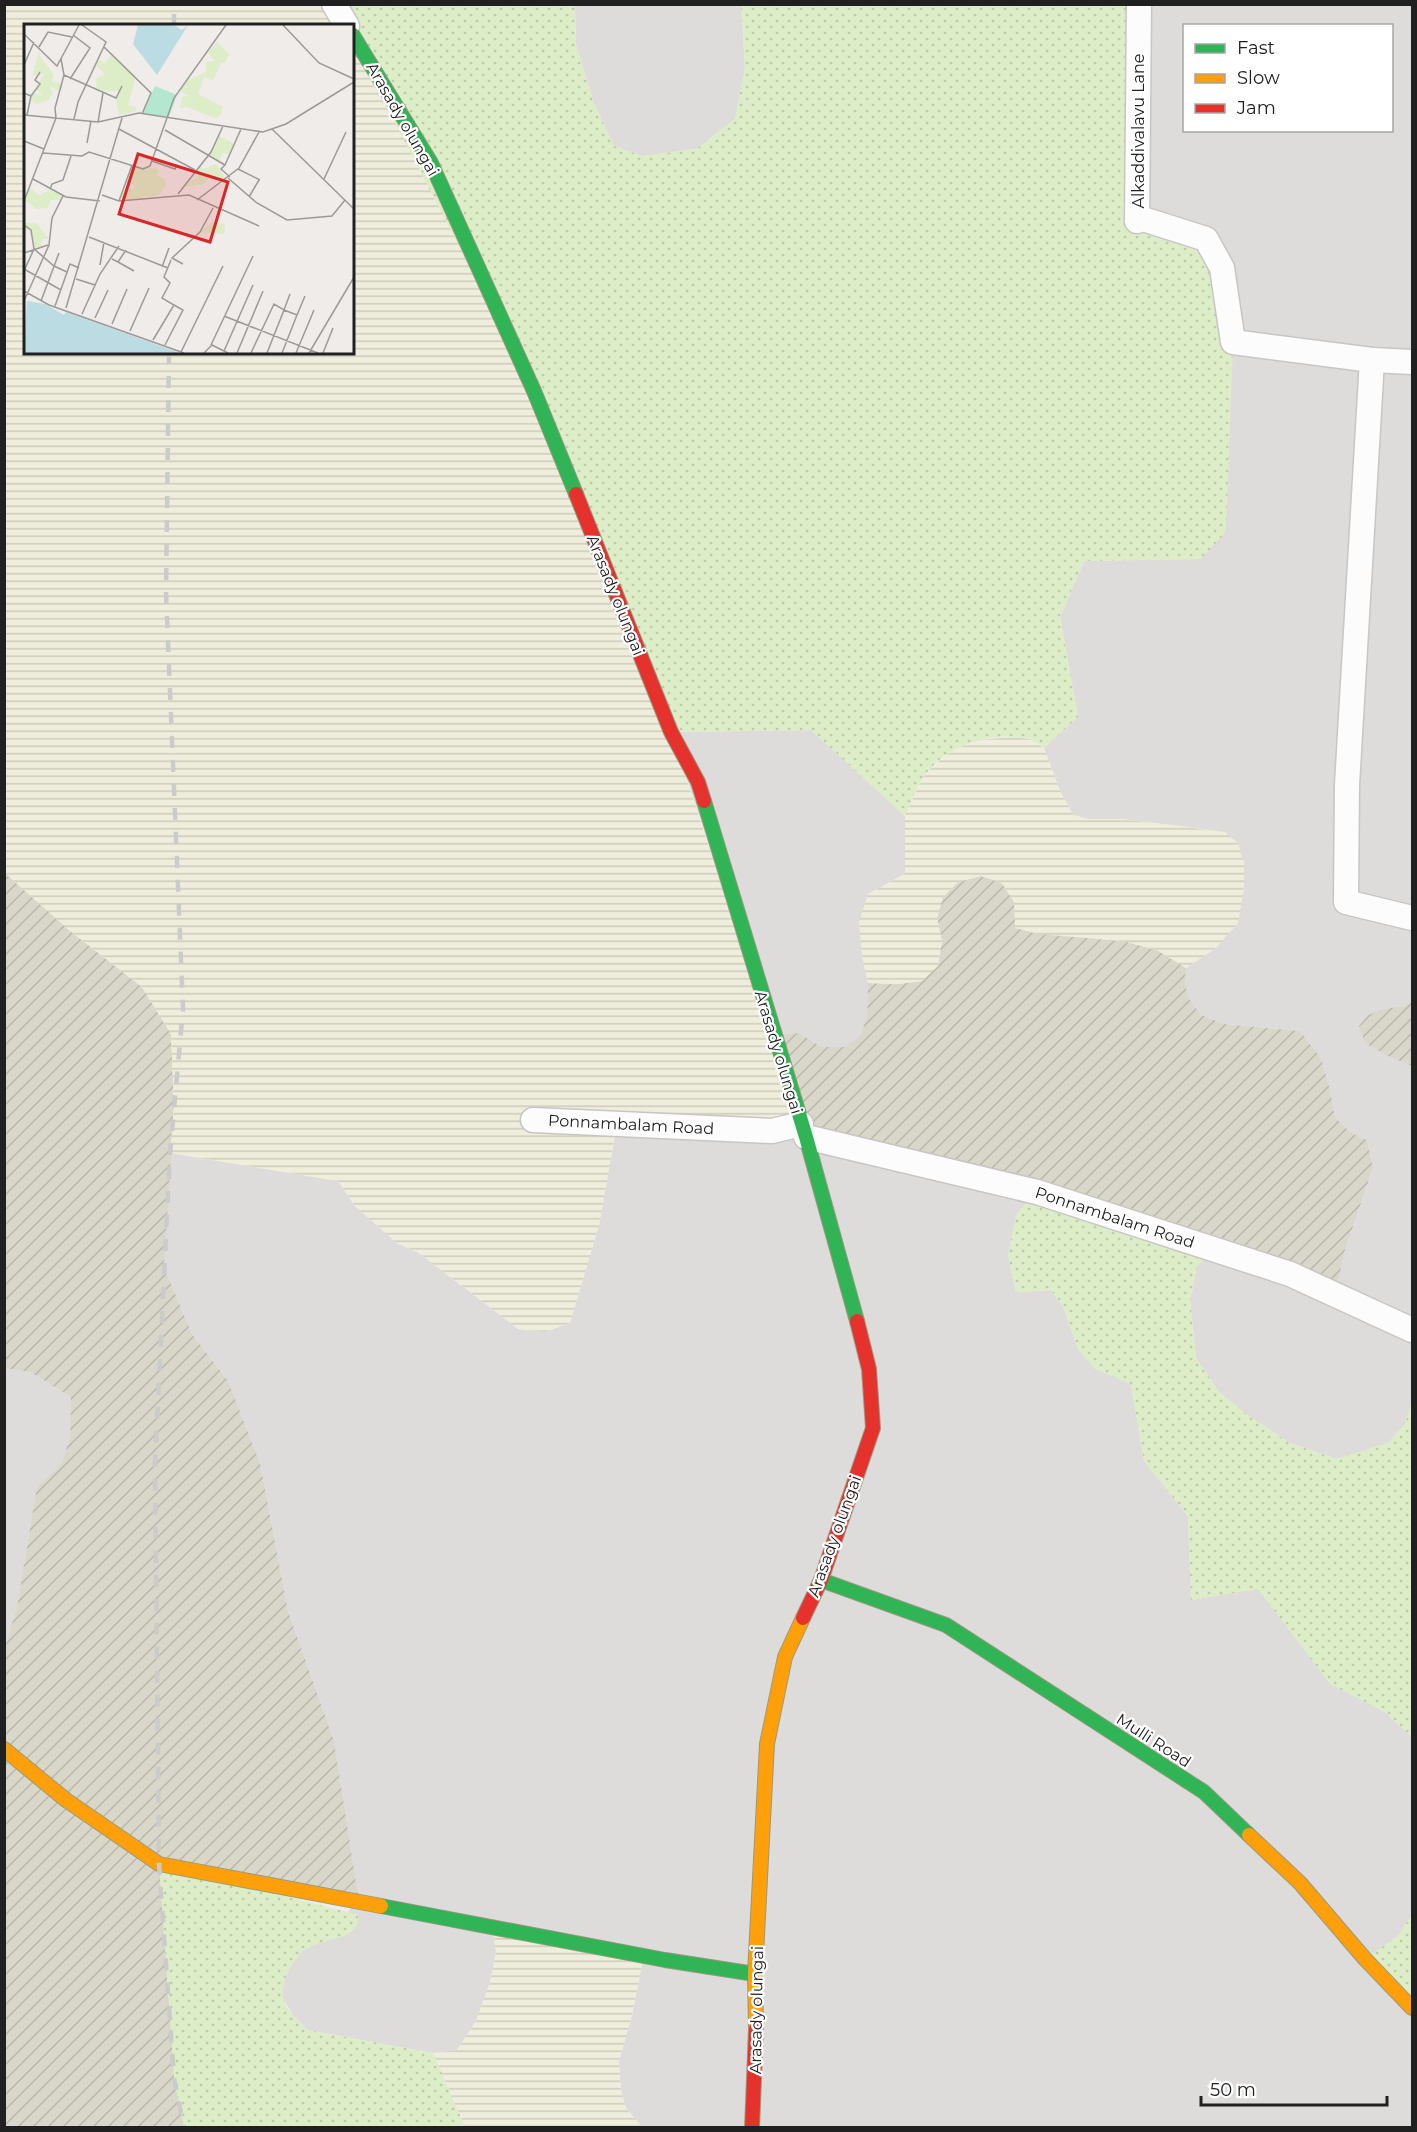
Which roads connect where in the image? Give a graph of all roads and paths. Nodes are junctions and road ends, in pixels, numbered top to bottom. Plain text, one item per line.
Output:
1 (334, 4) edge
2 (1138, 4) edge
3 (346, 24) edge
4 (354, 37) edge
5 (1372, 360) junction
6 (1413, 362) edge
7 (1413, 918) edge
8 (533, 1120) dead end
9 (804, 1130) junction
10 (1413, 1330) edge
11 (821, 1580) junction
12 (4, 1749) edge
13 (755, 1974) junction
14 (1413, 2008) edge
15 (752, 2127) edge

1 - 3 street
2 - 5 street, Alkaddivalavu Lane
4 - 9 street, Arasady olungai
5 - 6 street, Alkaddivalavu Lane
5 - 7 street
8 - 9 street, Ponnambalam Road
9 - 10 street, Ponnambalam Road
9 - 11 street, Arasady olungai
11 - 13 street, Arasady olungai
11 - 14 street, Mulli Road
12 - 13 street
13 - 15 street, Arasady olungai

